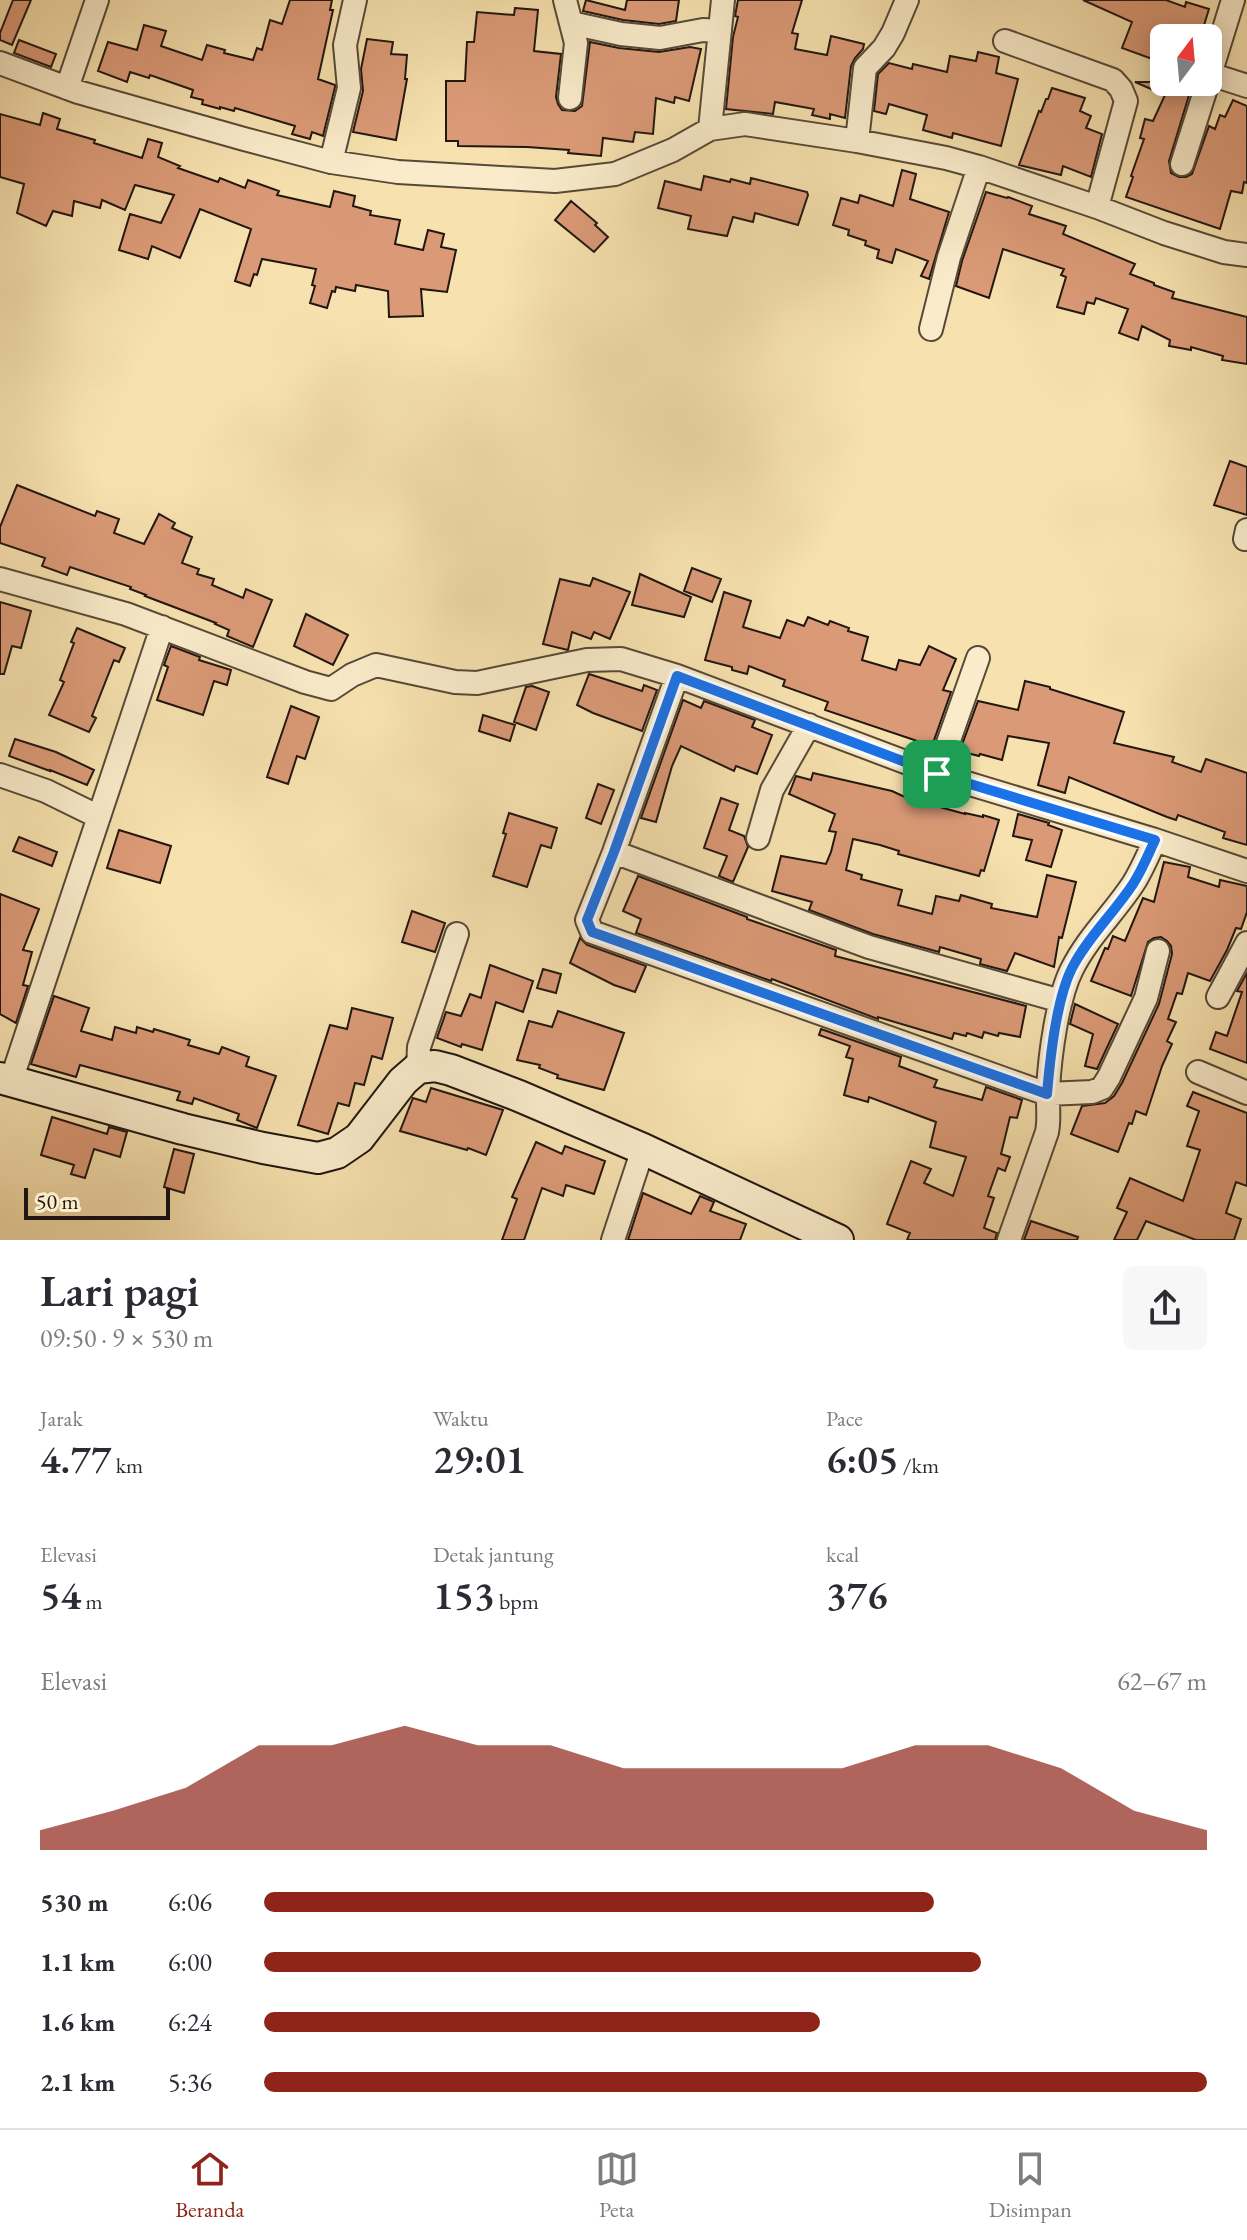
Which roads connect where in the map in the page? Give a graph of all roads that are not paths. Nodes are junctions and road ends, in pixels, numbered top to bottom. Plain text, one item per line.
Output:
1 (97, 0) edge
2 (355, 0) edge
3 (565, 0) edge
4 (723, 0) edge
5 (907, 0) edge
6 (1233, 0) edge
7 (571, 23) junction
8 (720, 31) junction
9 (1222, 36) edge
10 (1005, 41) dead end
11 (0, 63) edge
12 (1222, 81) edge
13 (1247, 86) edge
14 (67, 88) junction
15 (1204, 96) edge
16 (570, 98) dead end
17 (710, 129) junction
18 (857, 141) junction
19 (331, 162) junction
20 (1182, 164) dead end
21 (979, 167) junction
22 (1097, 207) junction
23 (1247, 255) edge
24 (931, 329) dead end
25 (0, 579) edge
26 (162, 627) junction
27 (978, 658) dead end
28 (677, 676) junction
29 (809, 725) junction
30 (937, 774) junction
31 (0, 775) edge
32 (99, 817) junction
33 (758, 838) dead end
34 (1155, 840) junction
35 (614, 852) junction
36 (1247, 871) edge
37 (457, 934) dead end
38 (1247, 943) edge
39 (1158, 951) dead end
40 (1218, 997) dead end
41 (1061, 1001) junction
42 (418, 1068) junction
43 (1198, 1072) dead end
44 (6, 1079) edge
45 (1247, 1093) edge
46 (1047, 1094) junction
47 (643, 1149) junction
48 (613, 1240) edge
49 (838, 1240) edge
50 (1009, 1240) edge

1 - 14 street
2 - 19 street
3 - 7 street
4 - 8 street
5 - 18 street
6 - 9 street
7 - 8 street
7 - 16 street
8 - 17 street
10 - 22 street
11 - 14 street
12 - 13 street
14 - 19 street
15 - 20 street
17 - 18 street
17 - 19 street
18 - 21 street
21 - 22 street
21 - 24 street
22 - 23 street
25 - 26 street
26 - 28 street
26 - 32 street
27 - 30 street
28 - 29 street
28 - 35 street
29 - 30 street
29 - 33 street
30 - 34 street
31 - 32 street
32 - 44 street
34 - 36 street
34 - 41 street
35 - 41 street
35 - 46 street
37 - 42 street
38 - 40 street
39 - 46 street
41 - 46 street
42 - 44 main road
42 - 47 main road
43 - 45 street
46 - 50 street
47 - 48 street
47 - 49 main road

